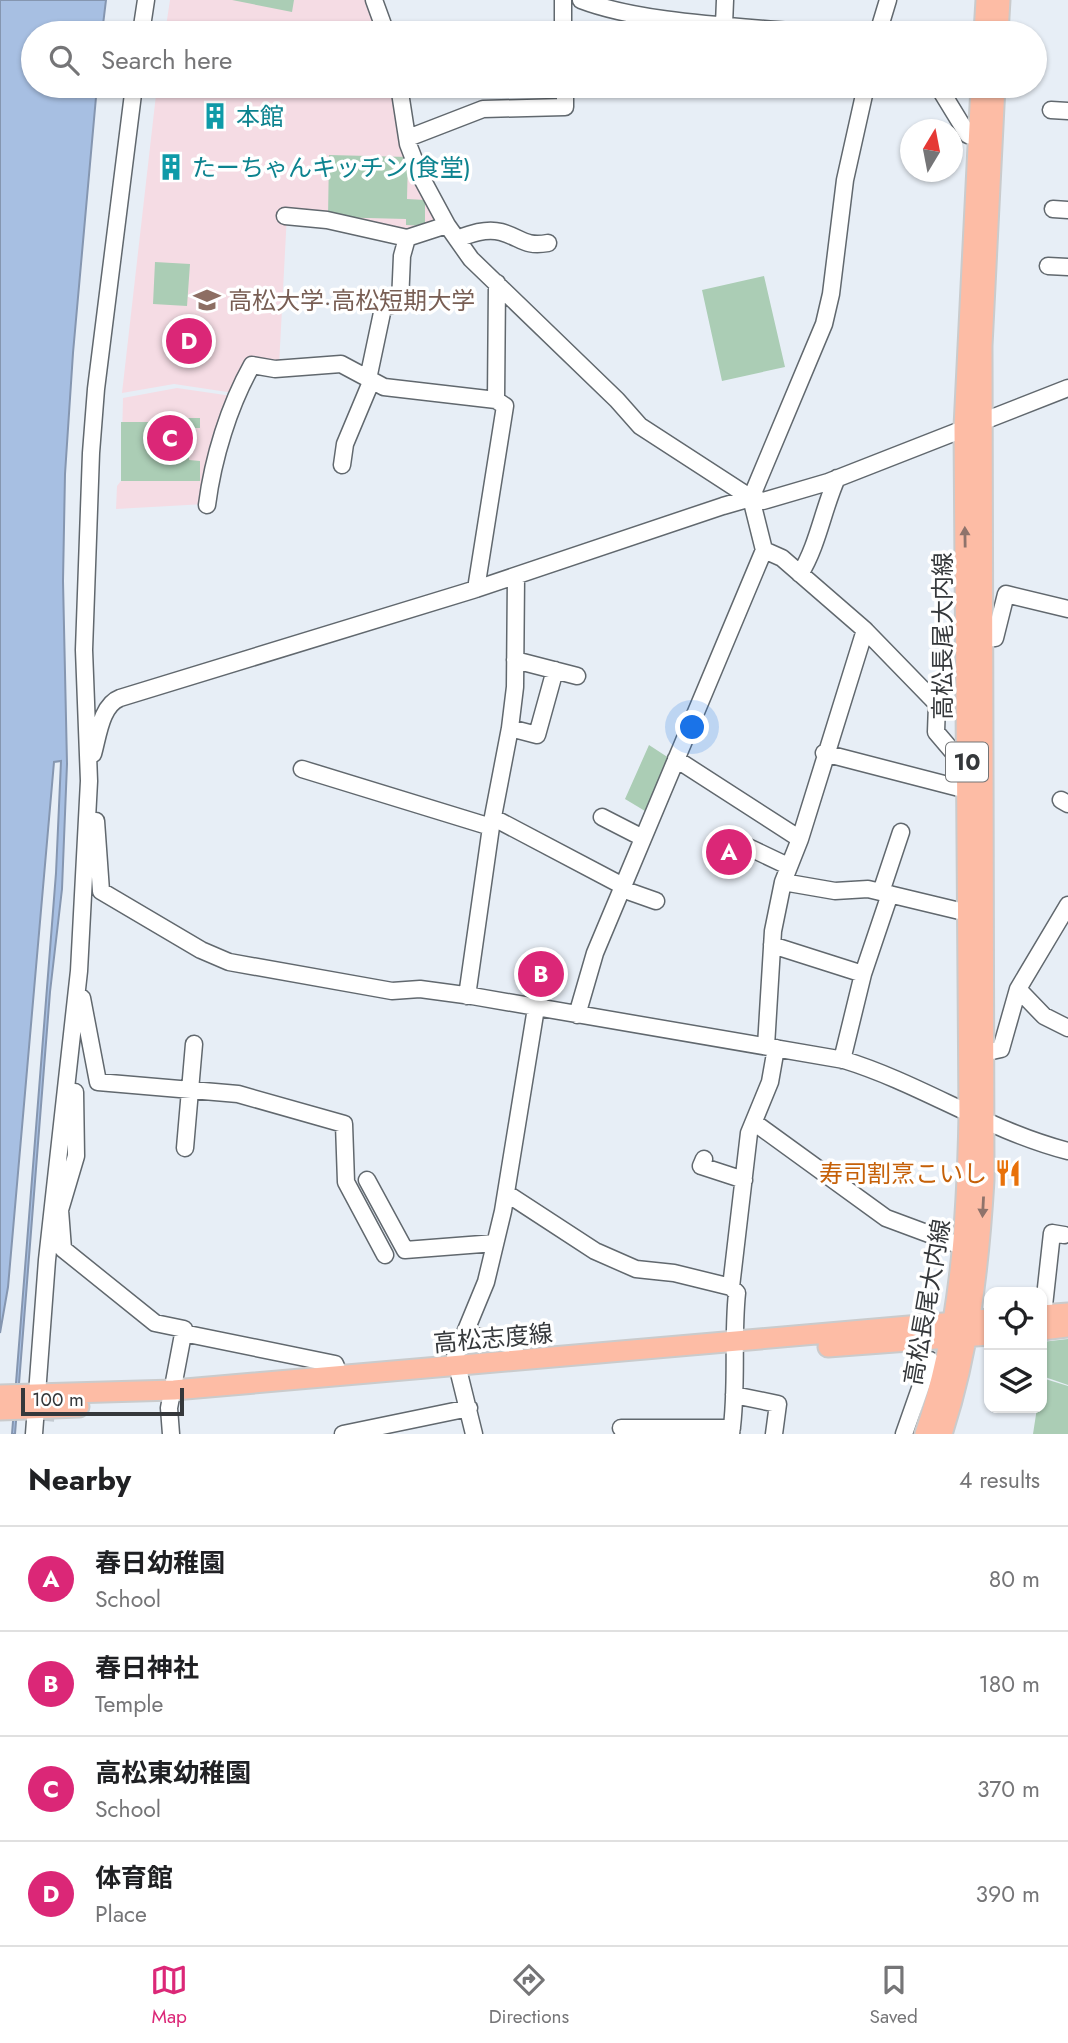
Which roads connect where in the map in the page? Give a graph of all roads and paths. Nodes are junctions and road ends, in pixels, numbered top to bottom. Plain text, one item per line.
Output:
1 (146, 0) edge
2 (374, 0) edge
3 (563, 0) edge
4 (581, 0) edge
5 (724, 0) edge
6 (888, 0) edge
7 (986, 0) edge
8 (1000, 0) edge
9 (143, 21) edge
10 (382, 21) edge
11 (564, 21) edge
12 (695, 21) edge
13 (724, 21) edge
14 (883, 21) edge
15 (985, 21) edge
16 (999, 21) edge
17 (132, 98) edge
18 (401, 98) edge
19 (565, 98) edge
20 (863, 98) edge
21 (945, 98) edge
22 (981, 98) edge
23 (994, 98) edge
24 (408, 138) junction
25 (979, 138) junction
26 (285, 216) dead end
27 (447, 225) junction
28 (407, 238) junction
29 (457, 239) junction
30 (548, 243) dead end
31 (1048, 266) dead end
32 (1068, 267) edge
33 (497, 282) junction
34 (370, 381) junction
35 (1068, 388) edge
36 (496, 400) junction
37 (973, 424) junction
38 (342, 465) dead end
39 (837, 478) junction
40 (751, 498) junction
41 (207, 505) dead end
42 (764, 550) junction
43 (800, 574) junction
44 (516, 576) junction
45 (476, 589) junction
46 (981, 594) junction
47 (1006, 594) junction
48 (1068, 609) edge
49 (865, 630) junction
50 (980, 639) junction
51 (515, 660) junction
52 (555, 670) junction
53 (577, 676) dead end
54 (510, 728) junction
55 (824, 753) junction
56 (967, 754) junction
57 (676, 759) junction
58 (302, 769) dead end
59 (89, 774) junction
60 (967, 790) junction
61 (602, 817) dead end
62 (493, 823) junction
63 (901, 832) dead end
64 (643, 838) junction
65 (800, 839) junction
66 (748, 846) dead end
67 (785, 874) junction
68 (622, 888) junction
69 (886, 893) junction
70 (656, 901) dead end
71 (1068, 905) edge
72 (968, 913) junction
73 (772, 945) junction
74 (863, 974) junction
75 (78, 978) junction
76 (1018, 989) junction
77 (467, 996) junction
78 (536, 1008) junction
79 (577, 1015) junction
80 (1068, 1028) edge
81 (194, 1044) dead end
82 (771, 1047) junction
83 (983, 1054) junction
84 (842, 1060) junction
85 (190, 1088) junction
86 (977, 1119) junction
87 (755, 1123) junction
88 (185, 1148) dead end
89 (1068, 1151) edge
90 (704, 1158) dead end
91 (367, 1180) dead end
92 (744, 1180) junction
93 (506, 1193) junction
94 (56, 1210) junction
95 (1064, 1236) dead end
96 (495, 1243) junction
97 (964, 1247) junction
98 (385, 1255) dead end
99 (731, 1287) junction
100 (1046, 1287) edge
101 (1068, 1313) edge
102 (1047, 1319) edge
103 (984, 1321) edge
104 (1047, 1321) edge
105 (1068, 1327) edge
106 (959, 1330) junction
107 (183, 1333) junction
108 (466, 1333) junction
109 (984, 1334) edge
110 (733, 1349) junction
111 (275, 1352) junction
112 (930, 1360) dead end
113 (517, 1361) junction
114 (459, 1372) junction
115 (340, 1376) junction
116 (272, 1381) junction
117 (0, 1395) edge
118 (734, 1395) junction
119 (172, 1396) junction
120 (39, 1407) edge
121 (469, 1408) junction
122 (0, 1410) edge
123 (621, 1428) dead end
124 (659, 1431) edge
125 (731, 1431) edge
126 (34, 1434) edge
127 (171, 1434) edge
128 (343, 1434) edge
129 (474, 1434) edge
130 (774, 1434) edge
131 (904, 1434) edge
132 (925, 1434) edge
133 (942, 1434) edge

1 - 9 street
2 - 10 street
3 - 11 street
4 - 12 street
5 - 13 street
6 - 14 street
7 - 15 main road
8 - 16 main road
17 - 59 street
18 - 24 street
19 - 24 street
20 - 40 street
21 - 25 street
22 - 25 main road, 高松長尾大内線 / 10
23 - 37 main road, 高松長尾大内線 / 10
24 - 27 street
25 - 37 main road, 高松長尾大内線 / 10
26 - 28 street
27 - 28 street
27 - 29 street
28 - 34 street
29 - 30 street
29 - 33 street
31 - 32 street
33 - 36 street
33 - 40 street
34 - 36 street
34 - 38 street
34 - 41 street
35 - 37 street
36 - 45 street
37 - 39 street
37 - 46 main road, 高松長尾大内線 / 10
56 -> 37 main road, 高松長尾大内線 / 10
39 - 40 street
39 - 43 street
40 - 42 street
40 - 44 street
42 - 43 street
42 - 57 street
43 - 49 street
44 - 45 street
44 - 51 street
45 - 59 street
46 - 47 street
46 - 50 main road, 高松長尾大内線 / 10
47 - 48 street
47 - 50 street
49 - 55 street
49 - 56 street
50 - 83 main road, 高松長尾大内線 / 10
51 - 52 street
51 - 54 street
52 - 53 street
52 - 54 street
54 - 62 street
55 - 60 street
55 - 65 street
56 - 60 main road, 高松長尾大内線 / 10
57 - 64 street
57 - 65 street
58 - 62 street
59 - 75 street
59 - 77 street
60 - 72 main road, 高松長尾大内線 / 10
61 - 64 street
62 - 68 street
62 - 77 street
63 - 69 street
64 - 68 street
65 - 67 street
66 - 67 street
67 - 69 street
67 - 73 street
68 - 70 street
68 - 79 street
69 - 72 street
69 - 74 street
71 - 76 street
72 - 86 main road, 高松長尾大内線 / 10
73 - 74 street
73 - 82 street
74 - 84 street
75 - 85 street
75 - 94 street
76 - 80 street
76 - 83 street
77 - 78 street
78 - 79 street
78 - 93 street
79 - 82 street
81 - 85 street
82 - 84 street
82 - 87 street
83 - 86 main road, 高松長尾大内線 / 10
84 - 86 street
85 - 88 street
85 - 98 street
86 - 89 street
86 - 97 main road, 高松長尾大内線 / 10
86 -> 106 main road, 高松長尾大内線 / 10
87 - 92 street
87 - 97 street
90 - 92 street
91 - 96 street
92 - 99 street
93 - 96 street
93 - 99 street
94 - 107 street
94 - 120 street
95 - 100 street
96 - 108 street
97 - 106 main road, 高松長尾大内線 / 10
99 - 110 street
101 - 102 main road
103 - 106 main road, 高松志度線
104 - 105 main road
106 - 109 main road, 高松志度線
106 - 110 main road, 高松志度線
106 - 132 main road, 高松長尾大内線 / 10
106 - 133 main road, 高松長尾大内線 / 10
107 - 111 street
107 - 119 street
108 - 113 street
108 - 114 street
110 - 113 main road, 高松志度線
110 - 114 main road, 高松志度線
110 - 118 street
111 - 115 street
111 - 116 street
112 - 131 street
113 - 114 main road, 高松志度線
114 - 115 main road, 高松志度線
114 - 119 main road, 高松志度線
114 - 121 street
115 - 116 main road, 高松志度線
116 - 119 main road, 高松志度線
117 - 120 main road, 高松志度線
118 - 125 street
118 - 130 street
119 - 120 main road, 高松志度線
119 - 127 street
120 - 122 main road, 高松志度線
120 - 126 street
121 - 128 street
121 - 129 street
123 - 124 street
124 - 125 street

